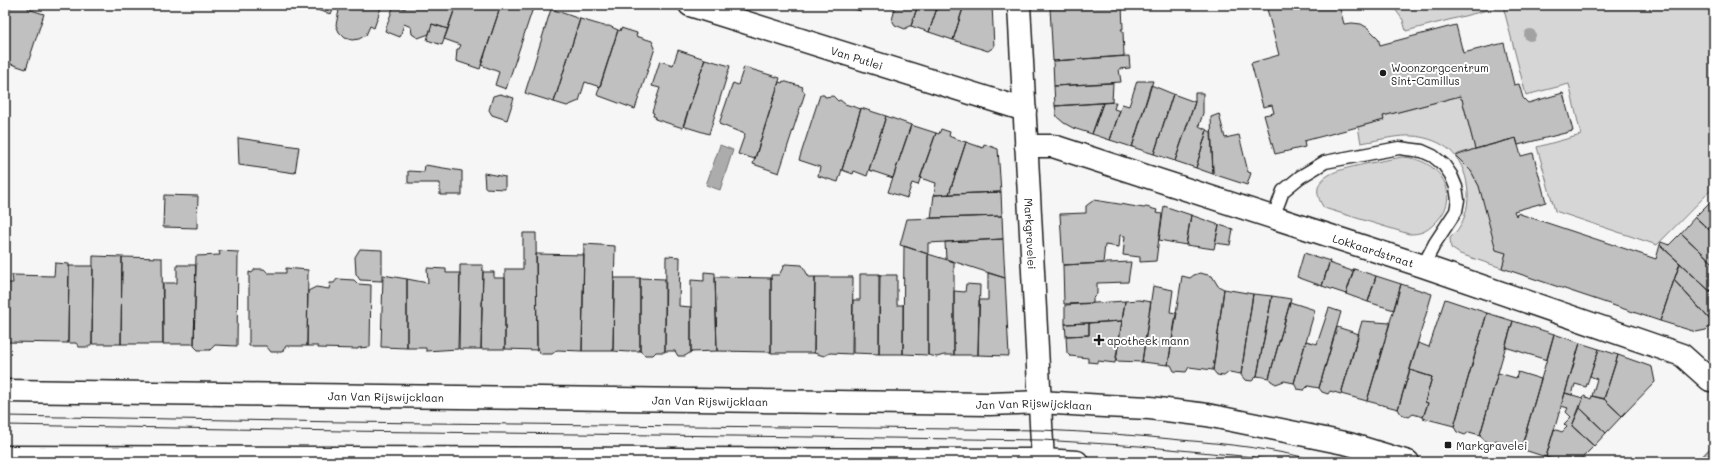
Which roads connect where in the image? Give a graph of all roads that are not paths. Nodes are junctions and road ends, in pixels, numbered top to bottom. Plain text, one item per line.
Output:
1 (690, 5) edge
2 (1019, 5) edge
3 (1024, 110) junction
4 (1026, 146) junction
5 (1273, 218) junction
6 (1423, 266) junction
7 (1710, 380) dead end
8 (5, 391) edge
9 (1040, 402) junction
10 (5, 457) edge
11 (1043, 461) edge
12 (1077, 462) edge
13 (1408, 462) edge

1 - 3 main road, Van Putlei
2 - 3 main road, Markgravelei
3 - 4 main road, Markgravelei
4 - 5 main road, Lokkaardstraat
4 - 9 main road, Markgravelei
5 - 6 main road, Lokkaardstraat
5 - 6 lane
6 - 7 main road, Lokkaardstraat
8 - 9 main road, Jan Van Rijswijcklaan
9 - 11 main road, Markgravelei
9 - 13 main road, Jan Van Rijswijcklaan
10 - 11 main road
11 - 12 main road

